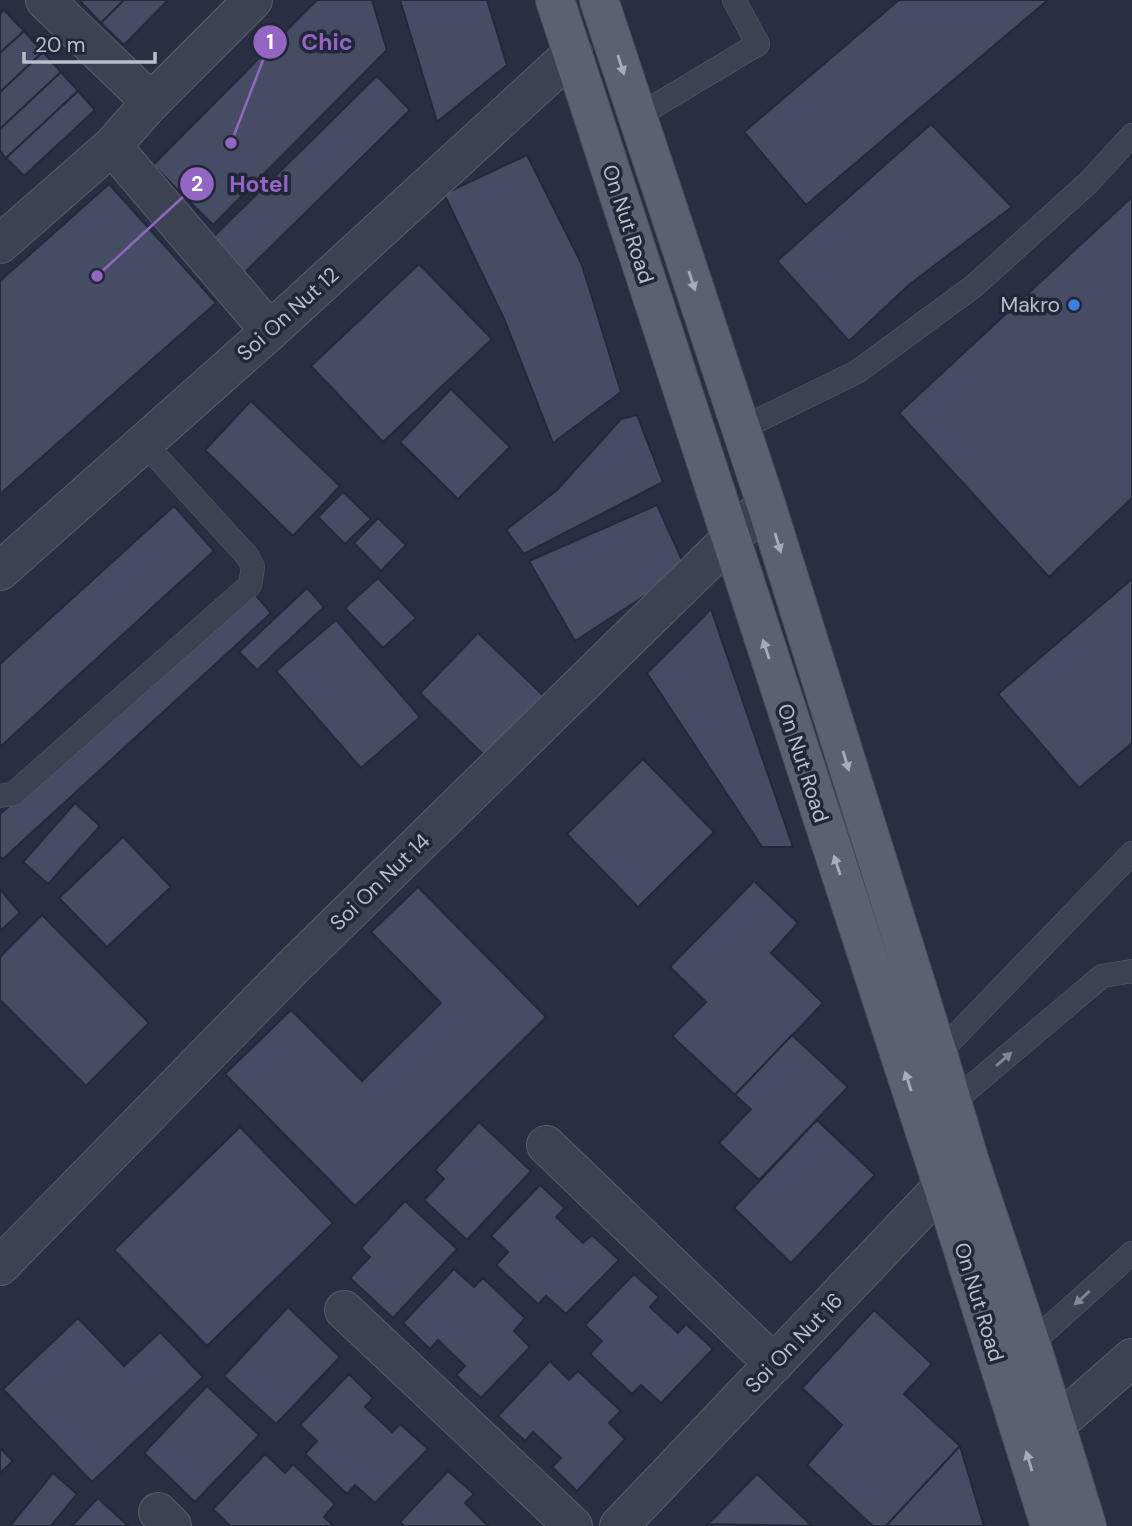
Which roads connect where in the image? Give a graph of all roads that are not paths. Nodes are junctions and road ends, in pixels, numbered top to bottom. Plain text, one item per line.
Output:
1 (45, 0) edge
2 (555, 0) edge
3 (734, 0) edge
4 (248, 2) edge
5 (603, 12) edge
6 (573, 53) junction
7 (151, 102) junction
8 (638, 116) junction
9 (1132, 135) edge
10 (111, 146) junction
11 (0, 244) edge
12 (271, 331) junction
13 (740, 429) junction
14 (144, 443) junction
15 (766, 504) junction
16 (730, 539) junction
17 (0, 571) edge
18 (0, 796) edge
19 (1132, 853) edge
20 (1132, 971) edge
21 (938, 1054) junction
22 (953, 1103) junction
23 (922, 1124) junction
24 (546, 1145) dead end
25 (969, 1159) junction
26 (943, 1187) junction
27 (1132, 1253) edge
28 (0, 1266) edge
29 (344, 1310) dead end
30 (1031, 1344) junction
31 (1132, 1359) edge
32 (774, 1364) junction
33 (1001, 1370) junction
34 (1057, 1424) junction
35 (573, 1526) edge
36 (619, 1526) edge
37 (1050, 1526) edge
38 (1087, 1526) edge

1 - 7 street
2 - 6 main road, On Nut Road
3 - 8 lane
4 - 7 street
5 - 6 main road
5 -> 8 main road, On Nut Road
6 - 12 street, Soi On Nut 12
6 - 16 main road, On Nut Road
7 - 10 street
8 -> 13 main road, On Nut Road
9 - 13 lane
10 - 11 street
10 - 12 street
12 - 14 street, Soi On Nut 12
13 - 15 main road, On Nut Road
14 - 17 street, Soi On Nut 12
14 - 18 lane
15 - 16 street, Soi On Nut 14
15 -> 21 main road, On Nut Road
23 -> 16 main road, On Nut Road
16 - 28 street, Soi On Nut 14
19 - 21 lane
22 -> 20 lane
21 - 22 main road, On Nut Road
22 - 23 lane
22 - 25 main road, On Nut Road
23 - 26 main road, On Nut Road
24 - 32 street
25 - 26 street, Soi On Nut 16
25 - 30 main road, On Nut Road
26 - 32 street, Soi On Nut 16
26 - 33 main road, On Nut Road
27 -> 30 lane
29 - 35 street
30 - 33 lane
30 - 34 main road, On Nut Road
31 - 34 street
32 - 36 street, Soi On Nut 16
37 -> 33 main road, On Nut Road
34 - 38 main road, On Nut Road

